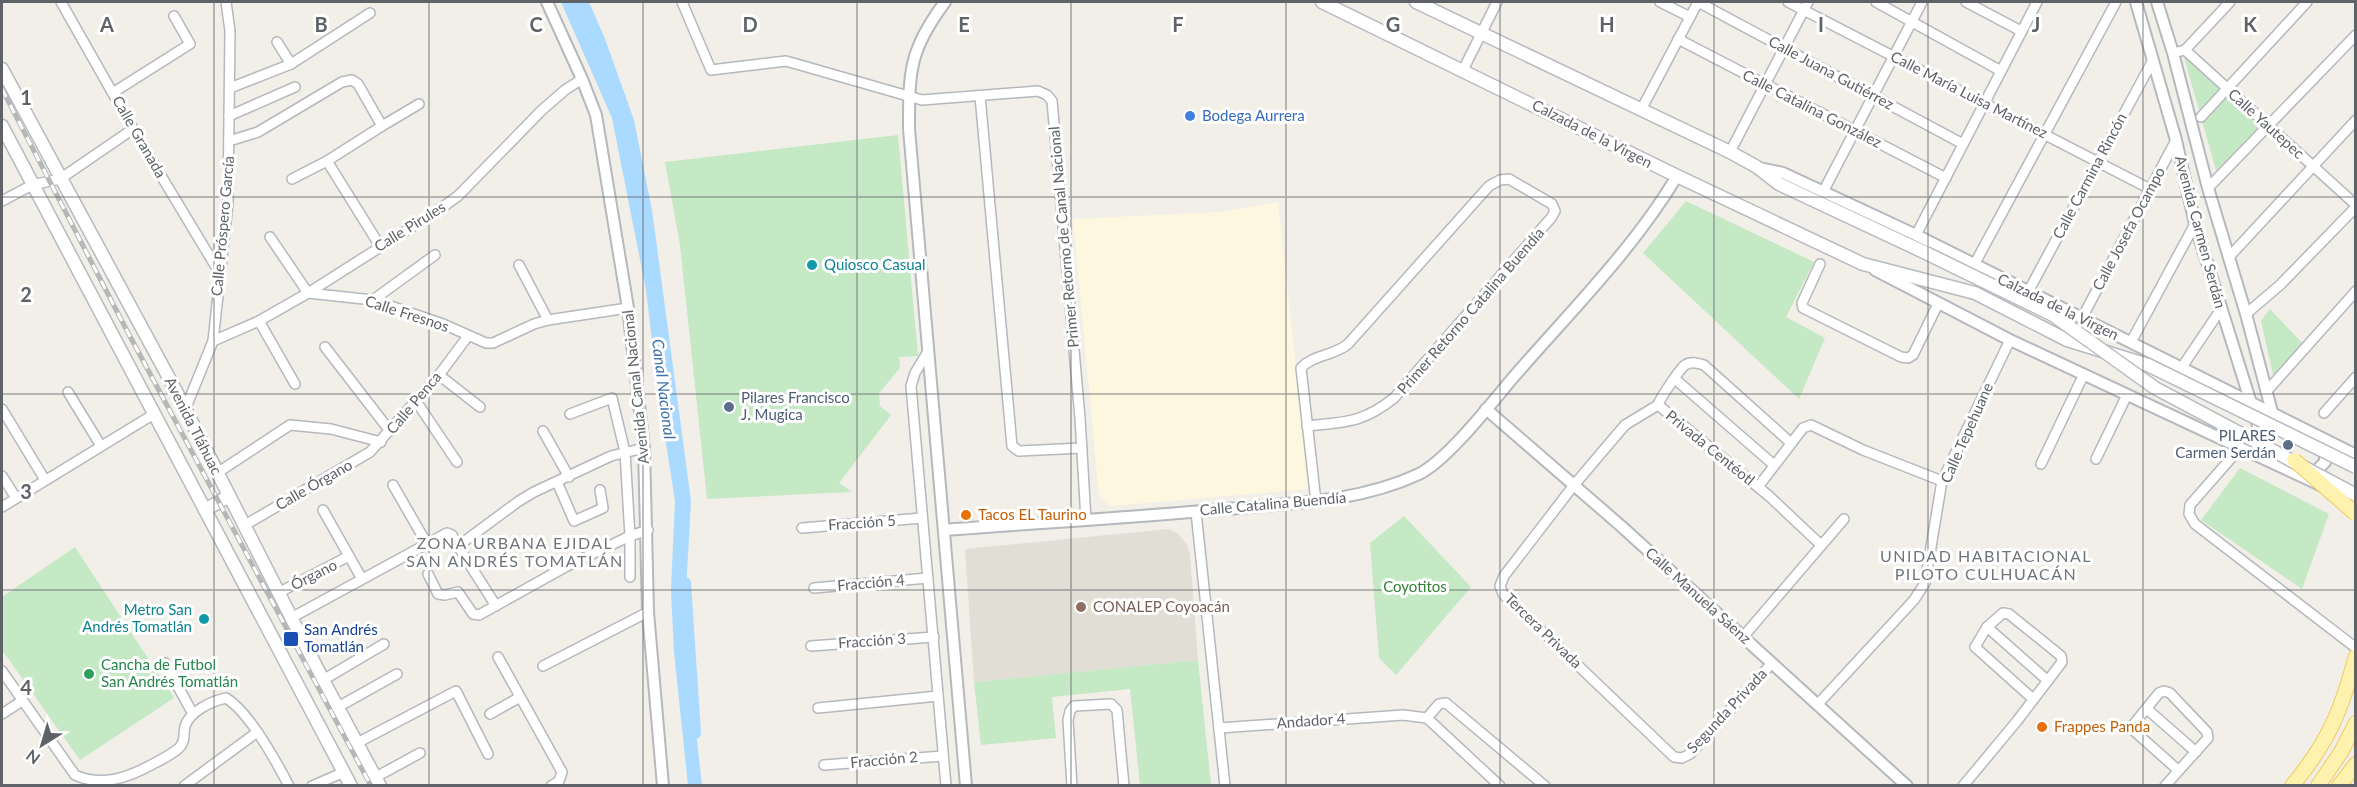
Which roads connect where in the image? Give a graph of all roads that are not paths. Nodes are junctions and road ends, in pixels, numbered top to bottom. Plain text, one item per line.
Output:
1 (61, 2) edge
2 (226, 2) edge
3 (546, 2) edge
4 (682, 2) edge
5 (945, 2) edge
6 (1322, 2) edge
7 (1416, 2) edge
8 (1497, 2) edge
9 (1660, 2) edge
10 (1698, 2) edge
11 (1788, 2) edge
12 (1876, 2) edge
13 (1922, 2) edge
14 (1966, 2) edge
15 (2037, 2) edge
16 (2116, 2) edge
17 (2136, 2) edge
18 (2157, 2) edge
19 (2230, 2) edge
20 (2307, 2) edge
21 (1806, 5) edge
22 (370, 13) dead end
23 (174, 16) dead end
24 (1690, 17) junction
25 (1912, 21) junction
26 (2021, 31) junction
27 (1480, 33) junction
28 (2355, 35) edge
29 (1678, 39) junction
30 (277, 42) dead end
31 (1784, 48) junction
32 (2185, 50) junction
33 (2173, 53) junction
34 (1894, 56) junction
35 (2152, 60) junction
36 (291, 64) junction
37 (2, 69) edge
38 (1463, 70) junction
39 (2001, 71) junction
40 (582, 79) junction
41 (1765, 84) junction
42 (295, 87) dead end
43 (230, 88) junction
44 (2227, 88) junction
45 (114, 92) junction
46 (980, 96) junction
47 (1873, 96) junction
48 (909, 98) junction
49 (1984, 103) junction
50 (419, 104) dead end
51 (1641, 110) junction
52 (229, 116) junction
53 (2201, 117) dead end
54 (2355, 120) edge
55 (2, 126) edge
56 (382, 126) junction
57 (2269, 127) junction
58 (133, 129) junction
59 (1855, 131) junction
60 (2045, 134) junction
61 (2175, 140) junction
62 (229, 141) junction
63 (1963, 144) junction
64 (1730, 152) junction
65 (327, 161) junction
66 (2098, 162) junction
67 (1757, 167) junction
68 (2313, 167) junction
69 (1677, 176) junction
70 (1946, 178) junction
71 (60, 179) junction
72 (292, 179) dead end
73 (32, 185) junction
74 (2208, 188) junction
75 (2150, 189) junction
76 (1823, 192) junction
77 (2, 201) edge
78 (2355, 206) edge
79 (2195, 224) junction
80 (1916, 236) junction
81 (270, 237) dead end
82 (380, 246) junction
83 (435, 255) dead end
84 (2229, 257) junction
85 (1820, 264) dead end
86 (1863, 264) junction
87 (519, 266) dead end
88 (1974, 266) junction
89 (219, 272) junction
90 (2028, 291) junction
91 (2355, 291) edge
92 (308, 293) junction
93 (373, 300) junction
94 (1938, 304) junction
95 (628, 308) junction
96 (2221, 309) junction
97 (2246, 314) junction
98 (2082, 318) junction
99 (548, 320) junction
100 (259, 321) junction
101 (468, 336) junction
102 (2010, 340) junction
103 (213, 342) junction
104 (2131, 342) junction
105 (325, 347) dead end
106 (927, 353) junction
107 (2182, 367) junction
108 (2084, 374) junction
109 (439, 375) junction
110 (2355, 377) edge
111 (1675, 380) junction
112 (295, 384) dead end
113 (68, 392) dead end
114 (2266, 392) junction
115 (2127, 395) junction
116 (416, 401) junction
117 (2252, 401) junction
118 (1658, 405) junction
119 (480, 407) dead end
120 (2, 409) edge
121 (1486, 409) junction
122 (185, 410) junction
123 (2272, 412) junction
124 (2324, 413) dead end
125 (154, 414) junction
126 (570, 414) dead end
127 (1307, 426) junction
128 (390, 431) junction
129 (543, 431) dead end
130 (2310, 432) junction
131 (381, 442) junction
132 (1791, 443) junction
133 (101, 446) junction
134 (644, 448) junction
135 (1082, 448) junction
136 (2240, 448) junction
137 (625, 452) junction
138 (2355, 455) edge
139 (2096, 459) dead end
140 (2294, 460) junction
141 (2269, 461) junction
142 (457, 462) dead end
143 (2042, 464) dead end
144 (1774, 465) junction
145 (2355, 467) edge
146 (218, 473) junction
147 (2, 476) edge
148 (569, 477) junction
149 (2302, 478) junction
150 (45, 480) junction
151 (1942, 481) junction
152 (557, 482) junction
153 (393, 485) dead end
154 (1574, 485) junction
155 (1758, 487) junction
156 (2355, 489) edge
157 (600, 490) dead end
158 (2355, 495) edge
159 (230, 496) junction
160 (16, 498) junction
161 (1316, 502) junction
162 (2, 507) edge
163 (205, 510) junction
164 (323, 510) dead end
165 (1196, 512) junction
166 (2355, 514) edge
167 (922, 518) junction
168 (1844, 519) dead end
169 (1086, 520) junction
170 (245, 525) junction
171 (802, 528) dead end
172 (648, 530) junction
173 (944, 530) junction
174 (630, 536) junction
175 (1821, 545) junction
176 (424, 546) junction
177 (458, 546) junction
178 (349, 556) junction
179 (428, 574) dead end
180 (630, 577) dead end
181 (928, 578) junction
182 (362, 579) junction
183 (814, 588) dead end
184 (278, 593) junction
185 (496, 606) junction
186 (648, 612) junction
187 (291, 618) junction
188 (1987, 627) junction
189 (934, 637) junction
190 (1743, 637) junction
191 (384, 644) dead end
192 (811, 646) dead end
193 (2355, 648) edge
194 (2355, 656) edge
195 (498, 657) dead end
196 (165, 663) dead end
197 (1772, 663) junction
198 (543, 666) dead end
199 (2, 671) edge
200 (398, 674) dead end
201 (323, 680) junction
202 (2048, 681) junction
203 (939, 696) junction
204 (520, 697) junction
205 (2033, 699) junction
206 (22, 701) junction
207 (1818, 704) junction
208 (338, 707) junction
209 (818, 708) dead end
210 (2147, 708) junction
211 (2, 714) edge
212 (193, 714) junction
213 (490, 714) dead end
214 (1427, 718) junction
215 (2355, 723) edge
216 (1219, 728) junction
217 (256, 733) junction
218 (357, 743) junction
219 (2196, 752) junction
220 (420, 753) dead end
221 (488, 754) dead end
222 (943, 756) junction
223 (1682, 758) joint
224 (2355, 764) edge
225 (824, 765) dead end
226 (2178, 770) junction
227 (344, 772) junction
228 (378, 781) edge
229 (555, 783) edge
230 (1904, 785) edge
231 (184, 786) edge
232 (289, 786) edge
233 (312, 786) edge
234 (351, 786) edge
235 (663, 786) edge
236 (946, 786) edge
237 (966, 786) edge
238 (1072, 786) edge
239 (1124, 786) edge
240 (1225, 786) edge
241 (1500, 786) edge
242 (1545, 786) edge
243 (1963, 786) edge
244 (2165, 786) edge
245 (2292, 786) edge
246 (2318, 786) edge
247 (2340, 786) edge

1 - 45 street, Calle Granada
2 - 43 street, Calle Próspero García
3 - 40 street, Avenida Canal Nacional
4 - 48 street, Primer Retorno de Canal Nacional
5 - 48 street
6 - 38 main road, Calzada de la Virgen
7 - 27 main road, Calzada de la Virgen
8 - 27 street
9 - 24 street
10 - 24 street
10 - 31 street, Calle Juana Gutiérrez
11 - 21 street, Calle María Luisa Martínez
12 - 25 street
13 - 25 street
14 - 26 street
15 - 26 street
16 - 60 street
17 - 35 street, Avenida Carmen Serdán
18 - 33 street, Avenida Carmen Serdán
19 - 32 street
20 - 44 street
21 - 31 street
21 - 34 street, Calle María Luisa Martínez
22 - 36 street
23 - 45 street
24 - 29 street
25 - 34 street
25 - 39 street
26 - 39 street
27 - 38 street
27 - 51 main road, Calzada de la Virgen
28 - 57 street
29 - 41 street, Calle Catalina González
29 - 51 street
30 - 36 street
31 - 41 street
31 - 47 street, Calle Juana Gutiérrez
32 - 33 street
32 - 44 street, Calle Yautepec
33 - 74 street, Avenida Carmen Serdán
34 - 47 street
34 - 49 street, Calle María Luisa Martínez
35 - 61 street, Avenida Carmen Serdán
35 - 66 street, Calle Carmina Rincón
36 - 43 street
37 - 71 main road, Avenida Tláhuac
38 - 69 main road, Calzada de la Virgen
39 - 49 street
40 - 82 street, Calle Pirules
40 - 95 street, Avenida Canal Nacional
41 - 59 street, Calle Catalina González
41 - 64 street
42 - 52 street
43 - 52 street, Calle Próspero García
44 - 53 street
44 - 57 street, Calle Yautepec
45 - 58 street, Calle Granada
46 - 48 street, Primer Retorno de Canal Nacional
46 - 135 street
46 - 135 street, Primer Retorno de Canal Nacional
47 - 59 street
47 - 63 street, Calle Juana Gutiérrez
48 - 106 street
49 - 60 street, Calle María Luisa Martínez
49 - 63 street
50 - 56 street
51 - 64 main road, Calzada de la Virgen
52 - 62 street, Calle Próspero García
54 - 68 street
55 - 73 main road, Avenida Tláhuac
56 - 62 street
56 - 65 street
57 - 68 street, Calle Yautepec
57 - 74 street
58 - 71 street
58 - 89 street, Calle Granada
59 - 70 street, Calle Catalina González
59 - 76 street
60 - 66 street, Calle María Luisa Martínez
60 - 88 street
61 - 75 street, Calle Josefa Ocampo
61 - 79 street, Avenida Carmen Serdán
62 - 89 street, Calle Próspero García
63 - 70 street
64 - 67 main road, Calzada de la Virgen
65 - 72 street
65 - 82 street
66 - 75 street, Calle María Luisa Martínez
66 - 90 street, Calle Carmina Rincón
67 - 76 street, Calzada de la Virgen
67 - 140 main road, Calzada de la Virgen, bridge
68 - 78 street, Calle Yautepec
68 - 84 street
69 - 86 main road, Calzada de la Virgen
69 - 121 street, Calle Catalina Buendía
70 - 80 street
71 - 73 street
71 - 122 main road, Avenida Tláhuac
73 - 77 street
73 - 125 main road, Avenida Tláhuac
74 - 84 street, Avenida Carmen Serdán
75 - 98 street, Calle Josefa Ocampo
76 - 80 street, Calzada de la Virgen
78 - 97 street
79 - 96 street, Avenida Carmen Serdán
79 - 104 street
80 - 88 street, Calzada de la Virgen
81 - 92 street
82 - 92 street, Calle Pirules
83 - 93 street
84 - 97 street, Avenida Carmen Serdán
85 - 94 street
86 - 94 street, Calzada de la Virgen
86 - 145 main road, Calzada de la Virgen, bridge
87 - 99 street
88 - 90 street, Calzada de la Virgen
89 - 103 street, Calle Próspero García
90 - 98 street, Calzada de la Virgen
91 - 114 street
92 - 93 street, Calle Fresnos
92 - 100 street, Calle Pirules
93 - 101 street, Calle Fresnos
94 - 102 street, Calzada de la Virgen
95 - 99 street, Calle Fresnos
95 - 134 street, Avenida Canal Nacional
96 - 107 street
96 - 117 street, Avenida Carmen Serdán
97 - 114 street, Avenida Carmen Serdán
98 - 104 street, Calzada de la Virgen
99 - 101 street, Calle Fresnos
100 - 103 street, Calle Pirules
100 - 112 street
101 - 109 street, Calle Penca
102 - 108 street, Calzada de la Virgen
102 - 151 street, Calle Tepehuane
103 - 122 street, Calle Próspero García
104 - 107 street, Calzada de la Virgen
105 - 128 street
106 - 167 street
106 - 173 street
107 - 117 street, Calzada de la Virgen
108 - 115 street, Calzada de la Virgen
108 - 143 street
109 - 116 street, Calle Penca
109 - 119 street
110 - 124 street
111 - 118 street
111 - 132 street
111 - 144 street
113 - 133 street
114 - 123 street, Avenida Carmen Serdán
115 - 136 street, Calzada de la Virgen
115 - 139 street
116 - 128 street, Calle Penca
116 - 142 street
117 - 123 street, Calzada de la Virgen
117 - 141 street, Avenida Carmen Serdán
118 - 154 street, Privada Centéotl
118 - 155 street, Privada Centéotl
120 - 150 street
121 - 154 street, Calle Manuela Sáenz
121 - 161 street, Calle Catalina Buendía
122 - 146 main road, Avenida Tláhuac
123 - 130 street, Calzada de la Virgen
125 - 133 street
125 - 163 main road, Avenida Tláhuac
126 - 137 street
127 - 127 street, Primer Retorno Catalina Buendía
127 - 161 street, Primer Retorno Catalina Buendía
128 - 131 street, Calle Penca
129 - 148 street
130 - 138 street, Calzada de la Virgen
130 - 149 street
131 - 146 street, Calle Penca
131 - 170 street, Calle Órgano
132 - 144 street
132 - 151 street
133 - 150 street
134 - 137 street
134 - 172 street, Avenida Canal Nacional
135 - 169 street, Primer Retorno de Canal Nacional
136 - 141 street, Calzada de la Virgen
136 - 193 street
137 - 148 street
137 - 174 street
140 - 158 main road, Calzada de la Virgen, bridge
140 - 166 main road, bridge
141 - 149 street, Calzada de la Virgen
144 - 155 street
146 - 159 main road, Avenida Tláhuac
147 - 160 street
148 - 152 street
149 - 156 street, Calzada de la Virgen
150 - 160 street
151 - 207 street, Calle Tepehuane
152 - 157 street
152 - 177 street
153 - 176 street
154 - 190 street, Calle Manuela Sáenz
154 - 223 street, Tercera Privada
155 - 175 street, Privada Centéotl
159 - 163 main road
159 - 170 main road, Avenida Tláhuac
160 - 162 street
161 - 165 street, Calle Catalina Buendía
163 - 227 main road, Avenida Tláhuac
164 - 178 street
165 - 169 street, Calle Catalina Buendía
165 - 216 street
167 - 171 street, Fracción 5
167 - 181 street
168 - 175 street
169 - 173 street, Calle Catalina Buendía
170 - 184 main road, Avenida Tláhuac
172 - 174 street
172 - 186 street, Avenida Canal Nacional
173 - 237 street
174 - 180 street
174 - 185 street
175 - 190 street
176 - 177 street
176 - 182 street
177 - 185 street
178 - 182 street
178 - 184 street, Órgano
179 - 185 street
181 - 183 street, Fracción 4
181 - 189 street
182 - 187 street
184 - 187 main road, Avenida Tláhuac
186 - 198 street
186 - 235 street, Avenida Canal Nacional
187 - 201 main road, Avenida Tláhuac
188 - 202 street
188 - 202 street
188 - 205 street
189 - 192 street, Fracción 3
189 - 203 street
190 - 197 street, Calle Manuela Sáenz
191 - 201 street
194 - 245 main road
195 - 204 street
196 - 212 street
197 - 207 street, Calle Manuela Sáenz
197 - 223 street, Segunda Privada
199 - 206 street
200 - 208 street
201 - 208 main road, Avenida Tláhuac
202 - 205 street
203 - 209 street
203 - 222 street
204 - 213 street
204 - 229 street
205 - 243 street
206 - 211 street
206 - 212 street
207 - 230 street, Calle Manuela Sáenz
208 - 218 main road, Avenida Tláhuac
210 - 219 street
210 - 219 street
210 - 226 street
212 - 217 street
214 - 216 street, Andador 4
214 - 241 street
214 - 242 street
215 - 246 main road
216 - 240 street
217 - 231 street
217 - 232 street
218 - 221 street
218 - 228 main road, Avenida Tláhuac
219 - 226 street
220 - 228 street
222 - 225 street, Fracción 2
222 - 236 street
224 - 247 main road
226 - 244 street
227 - 233 street
227 - 234 main road, Avenida Tláhuac
238 - 239 street

